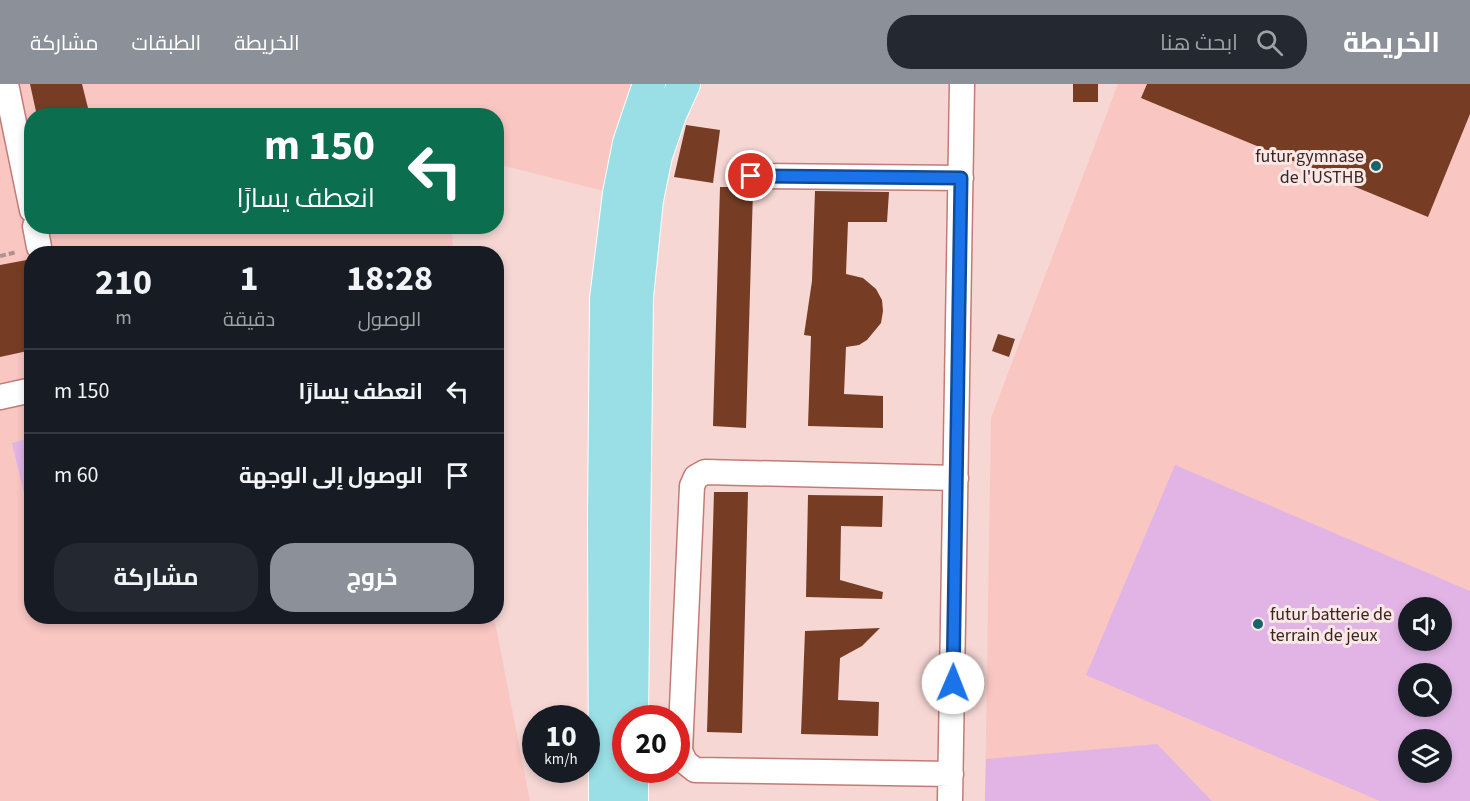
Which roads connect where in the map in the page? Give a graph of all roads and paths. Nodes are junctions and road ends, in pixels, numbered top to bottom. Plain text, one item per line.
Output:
1 (6, 84) edge
2 (649, 84) edge
3 (684, 84) edge
4 (962, 84) edge
5 (24, 171) edge
6 (751, 176) dead end
7 (961, 178) junction
8 (32, 242) edge
9 (0, 256) edge
10 (24, 392) edge
11 (0, 397) edge
12 (956, 478) junction
13 (632, 705) edge
14 (951, 774) junction
15 (632, 783) edge
16 (605, 801) edge
17 (632, 801) edge
18 (950, 801) edge

1 - 5 lane
2 - 16 main road
3 - 13 main road
4 - 7 lane
6 - 7 lane
7 - 12 lane
8 - 9 path
10 - 11 lane
12 - 14 lane
12 - 14 lane
14 - 18 lane
15 - 17 main road

